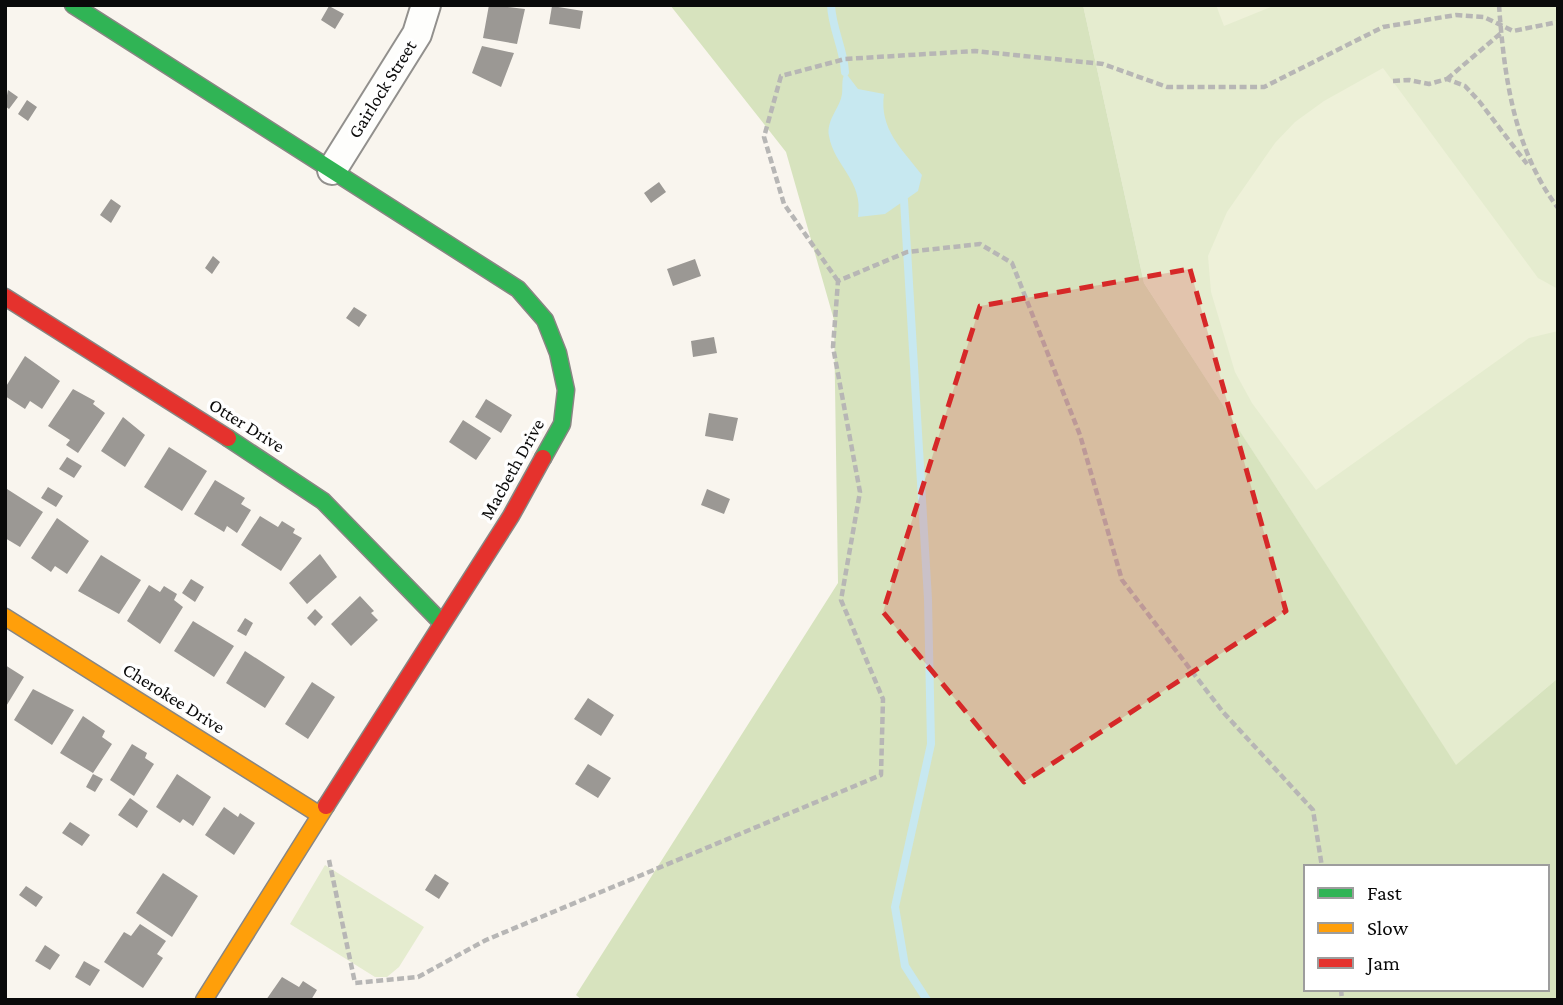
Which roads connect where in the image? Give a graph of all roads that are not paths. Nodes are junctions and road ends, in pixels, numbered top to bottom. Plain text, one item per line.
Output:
1 (73, 5) edge
2 (426, 5) edge
3 (332, 170) junction
4 (5, 297) edge
5 (5, 617) edge
6 (441, 622) junction
7 (320, 815) junction
8 (204, 1000) edge

1 - 3 street, Macbeth Drive
2 - 3 street, Gairlock Street
3 - 6 street, Macbeth Drive
4 - 6 street, Otter Drive
5 - 7 street, Cherokee Drive
6 - 7 street, Macbeth Drive
7 - 8 street, Macbeth Drive

